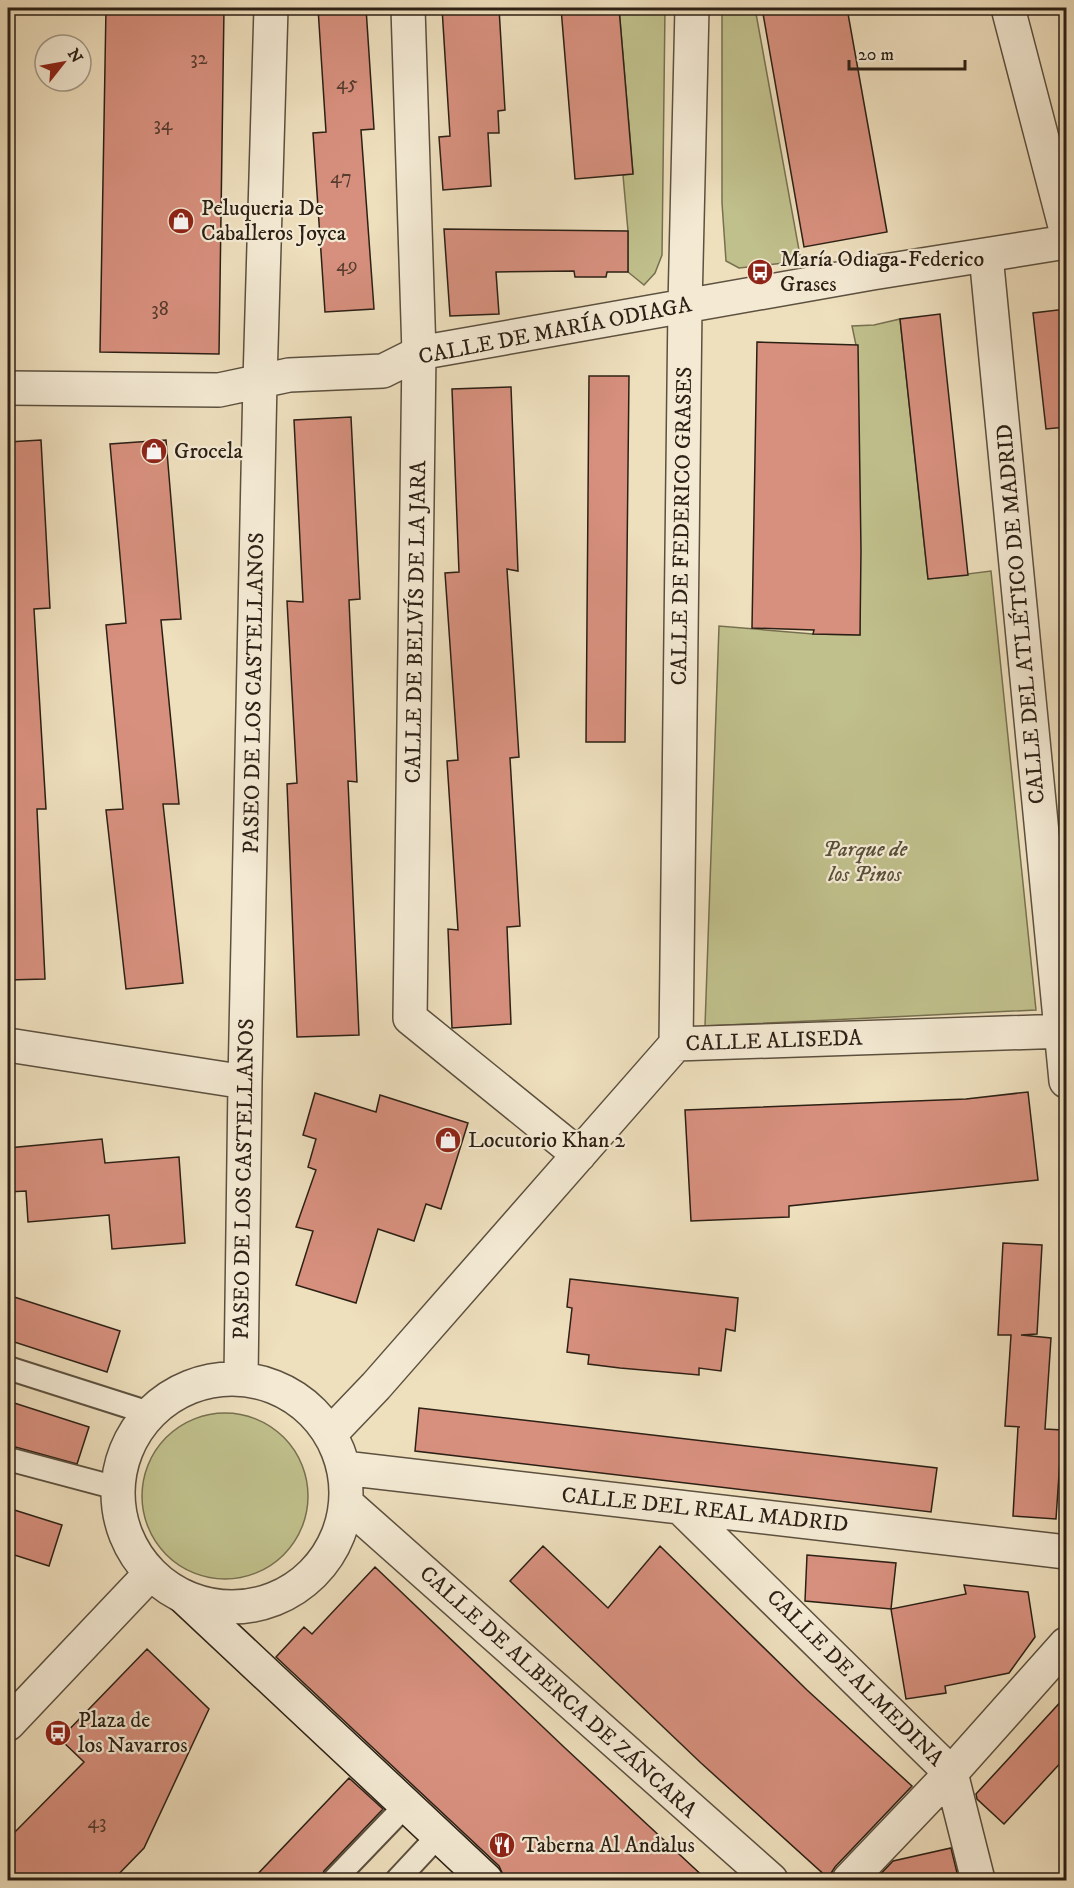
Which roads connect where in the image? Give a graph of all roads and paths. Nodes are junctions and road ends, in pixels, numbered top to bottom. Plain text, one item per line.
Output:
1 (271, 8) edge
2 (408, 8) edge
3 (692, 8) edge
4 (1008, 8) edge
5 (1066, 230) edge
6 (1066, 242) edge
7 (986, 255) junction
8 (685, 306) junction
9 (419, 353) junction
10 (260, 381) junction
11 (8, 388) edge
12 (1064, 1031) edge
13 (676, 1044) junction
14 (8, 1045) edge
15 (1066, 1081) edge
16 (245, 1082) junction
17 (579, 1155) junction
18 (8, 1368) edge
19 (241, 1378) junction
20 (149, 1413) junction
21 (332, 1432) junction
22 (8, 1459) edge
23 (344, 1468) junction
24 (117, 1488) junction
25 (346, 1503) junction
26 (680, 1507) junction
27 (1066, 1552) edge
28 (150, 1574) junction
29 (185, 1598) junction
30 (1066, 1644) edge
31 (8, 1725) edge
32 (951, 1773) junction
33 (405, 1805) junction
34 (438, 1836) junction
35 (334, 1881) edge
36 (397, 1881) edge
37 (486, 1881) edge
38 (771, 1881) edge
39 (849, 1881) edge
40 (978, 1881) edge

1 - 10 street, PASEO DE LOS CASTELLANOS
2 - 9 street, CALLE DE BELVÍS DE LA JARA
3 - 8 street, CALLE DE FEDERICO GRASES
4 - 5 street
6 - 7 street, CALLE DE MARÍA ODIAGA
7 - 8 street, CALLE DE MARÍA ODIAGA
7 - 12 street, CALLE DEL ATLÉTICO DE MADRID
8 - 9 street, CALLE DE MARÍA ODIAGA
8 - 13 street, CALLE DE FEDERICO GRASES
9 - 10 street, CALLE DE MARÍA ODIAGA
9 - 17 street, CALLE DE BELVÍS DE LA JARA
10 - 11 street, CALLE DE MARÍA ODIAGA
10 - 16 street, PASEO DE LOS CASTELLANOS
12 - 13 street, CALLE ALISEDA
12 - 15 street, CALLE DEL ATLÉTICO DE MADRID
13 - 17 street, CALLE ALISEDA
14 - 16 street
16 - 19 street, PASEO DE LOS CASTELLANOS
17 - 21 street, CALLE ALISEDA
18 - 20 lane
19 - 20 street
19 - 21 street
20 - 24 street
21 - 23 street
22 - 24 lane
23 - 25 street
23 - 26 street, CALLE DEL REAL MADRID
24 - 28 street
25 - 29 street
25 - 38 street, CALLE DE ALBERCA DE ZÁNCARA
26 - 27 street, CALLE DEL REAL MADRID
26 - 32 street, CALLE DE ALMEDINA
28 - 29 street
28 - 31 street
29 - 33 street
30 - 32 street
32 - 39 street
32 - 40 street, CALLE DE ALMEDINA
33 - 34 street
33 - 35 lane
34 - 36 lane
34 - 37 street

